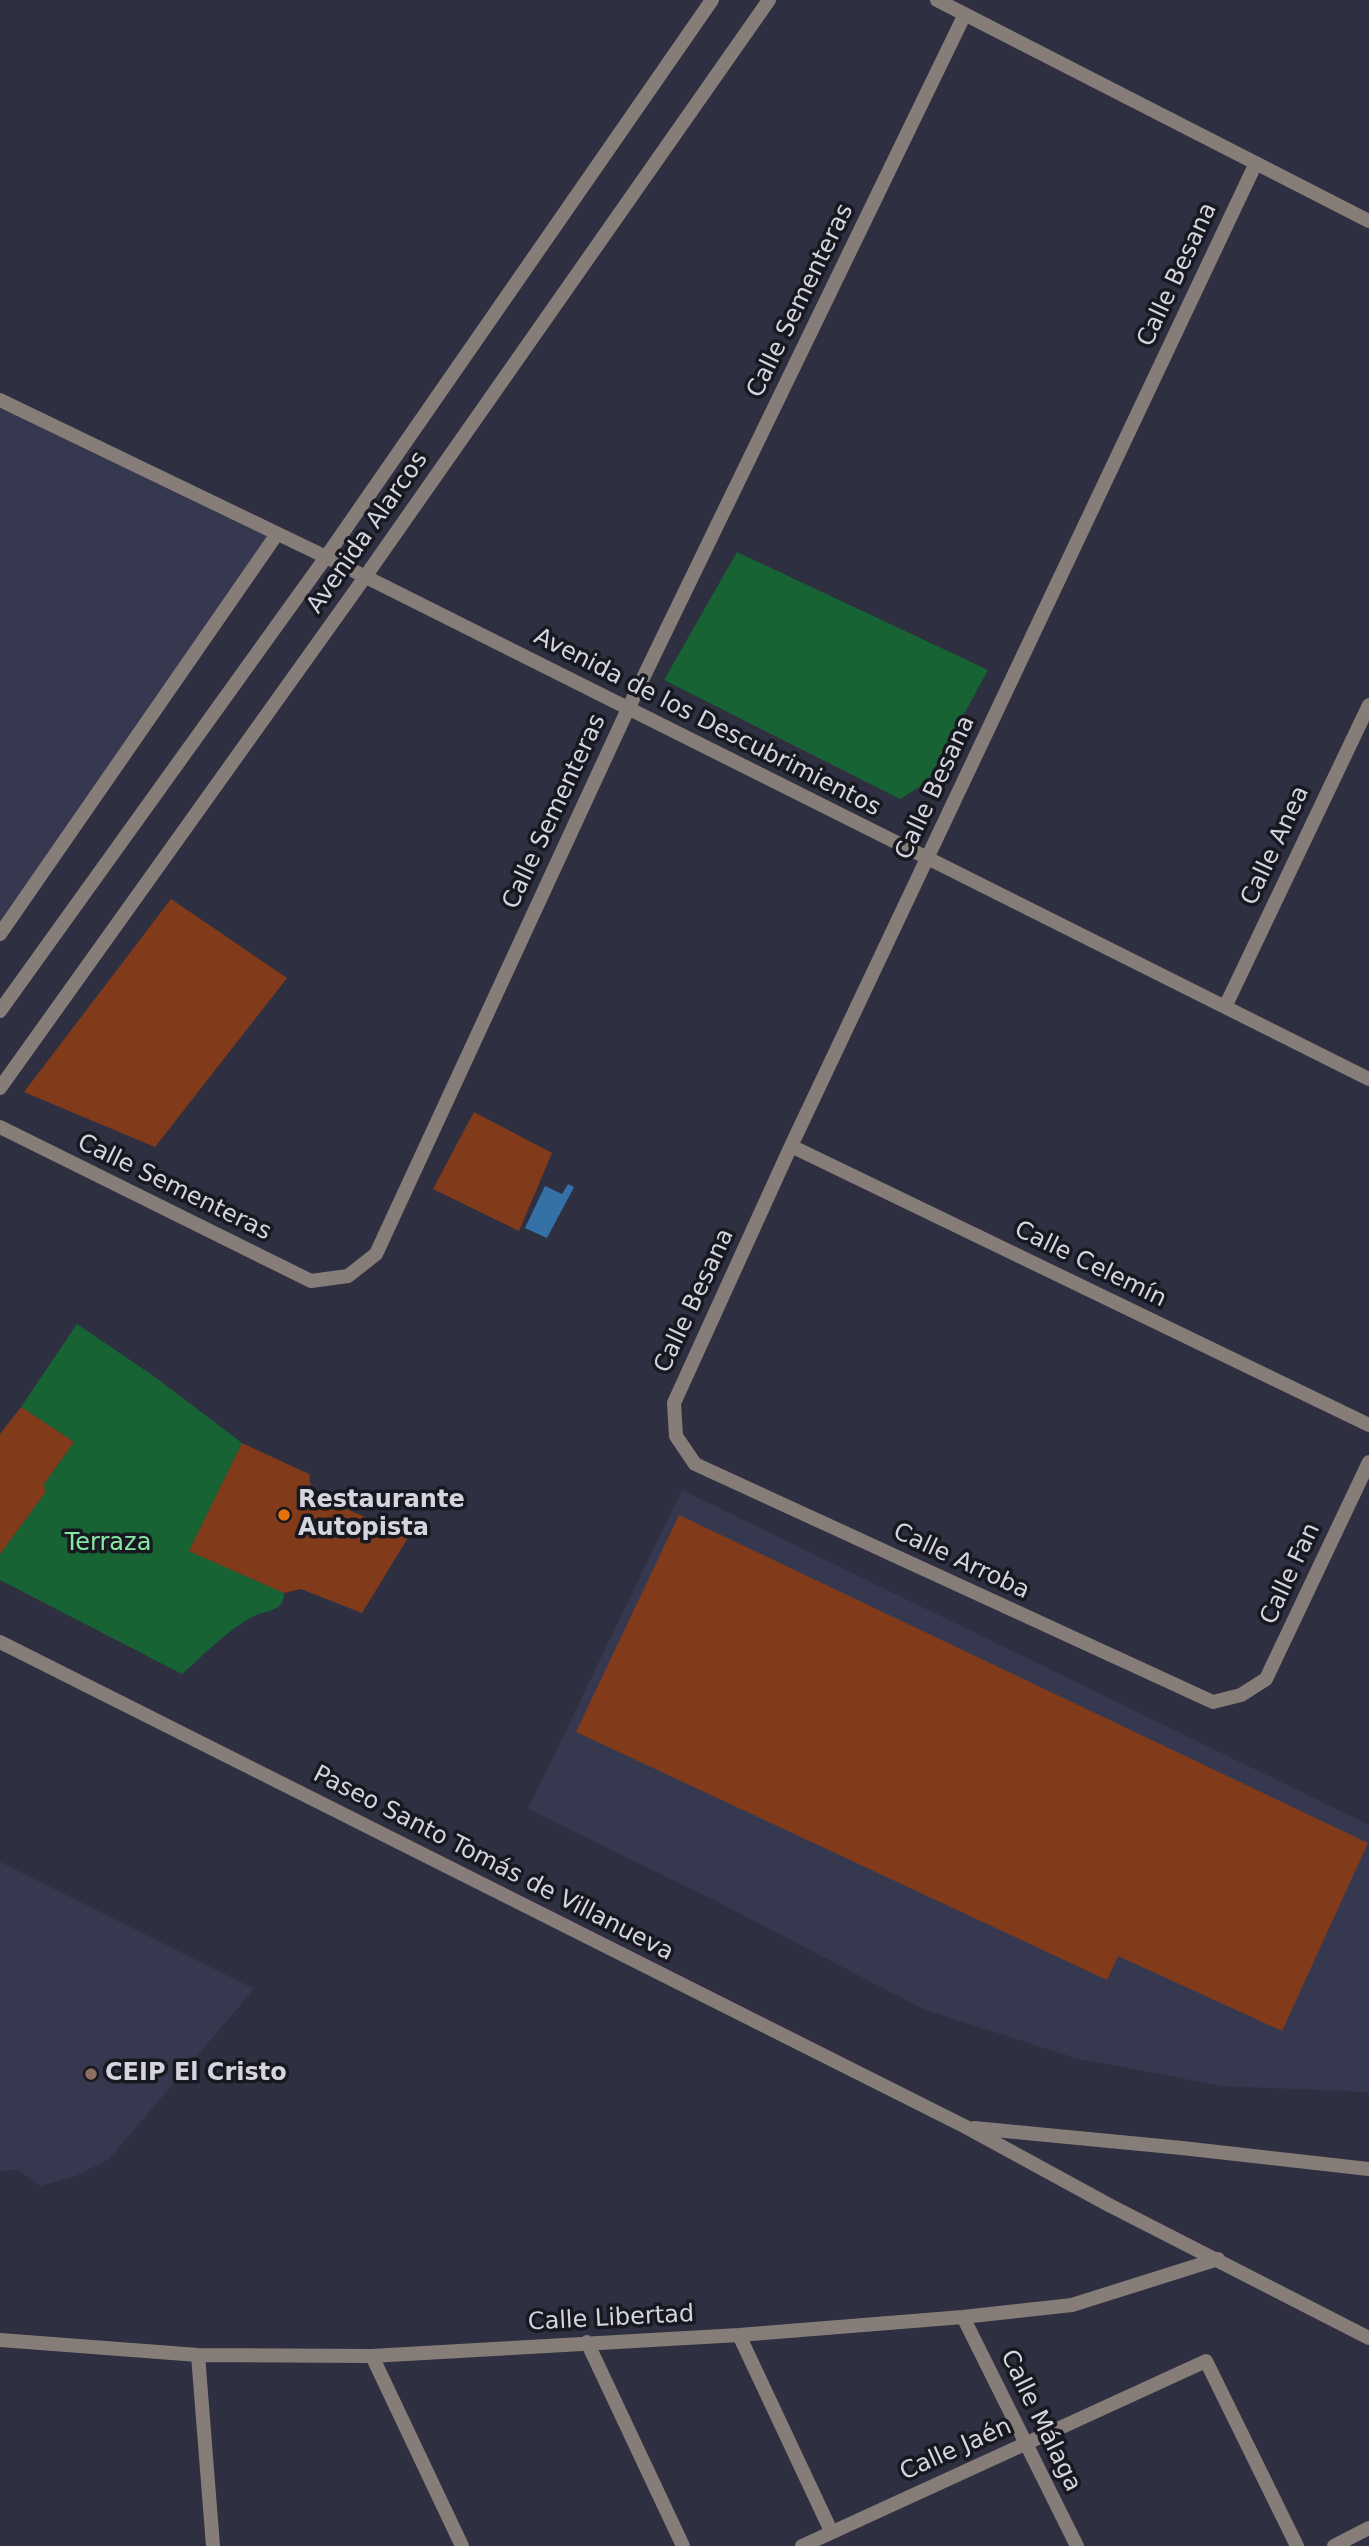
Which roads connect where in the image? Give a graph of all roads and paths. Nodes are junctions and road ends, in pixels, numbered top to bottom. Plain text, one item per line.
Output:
1 (712, 0) edge
2 (769, 0) edge
3 (937, 0) edge
4 (965, 14) junction
5 (1256, 163) junction
6 (1369, 221) edge
7 (0, 400) edge
8 (277, 534) junction
9 (326, 557) junction
10 (365, 577) junction
11 (1369, 705) edge
12 (628, 709) junction
13 (928, 859) junction
14 (0, 934) edge
15 (1225, 1007) junction
16 (0, 1011) edge
17 (1369, 1079) edge
18 (0, 1088) edge
19 (0, 1127) edge
20 (791, 1146) junction
21 (1369, 1425) edge
22 (676, 1436) joint
23 (1369, 1462) edge
24 (0, 1642) edge
25 (1241, 1695) joint
26 (966, 2127) junction
27 (1369, 2169) edge
28 (1218, 2259) junction
29 (963, 2316) junction
30 (739, 2335) junction
31 (1369, 2338) edge
32 (0, 2340) edge
33 (587, 2342) junction
34 (198, 2355) junction
35 (372, 2356) junction
36 (1027, 2444) junction
37 (1369, 2528) edge
38 (831, 2532) junction
39 (213, 2546) edge
40 (462, 2546) edge
41 (682, 2546) edge
42 (802, 2546) edge
43 (1077, 2546) edge
44 (1297, 2546) edge
45 (1335, 2546) edge

1 - 9 street, Avenida Alarcos
2 - 10 street, Avenida Alarcos
3 - 4 street
4 - 5 street
4 - 12 street, Calle Sementeras
5 - 6 street
5 - 13 street, Calle Besana
7 - 8 street, Avenida de los Descubrimientos
8 - 9 street, Avenida de los Descubrimientos
8 - 14 street
9 - 10 street, Avenida de los Descubrimientos
9 - 16 street, Avenida Alarcos
10 - 12 street, Avenida de los Descubrimientos
10 - 18 street, Avenida Alarcos
11 - 15 street, Calle Anea
12 - 13 street, Avenida de los Descubrimientos
12 - 19 street, Calle Sementeras
13 - 15 street, Avenida de los Descubrimientos
13 - 20 street, Calle Besana
15 - 17 street, Avenida de los Descubrimientos
20 - 21 street, Calle Celemín
20 - 22 street, Calle Besana
22 - 25 street, Calle Arroba
23 - 25 street, Calle Fan
24 - 26 street, Paseo Santo Tomás de Villanueva
26 - 27 street
26 - 28 street, Paseo Santo Tomás de Villanueva
28 - 29 street, Calle Libertad
28 - 31 street, Paseo Santo Tomás de Villanueva
29 - 30 street, Calle Libertad
29 - 36 street, Calle Málaga
30 - 33 street, Calle Libertad
30 - 38 street
32 - 34 street, Calle Libertad
33 - 35 street, Calle Libertad
33 - 41 street
34 - 35 street, Calle Libertad
34 - 39 street
35 - 40 street
36 - 38 street, Calle Jaén
36 - 43 street, Calle Málaga
36 - 44 street, Calle Jaén
37 - 45 street
38 - 42 street, Calle Jaén

